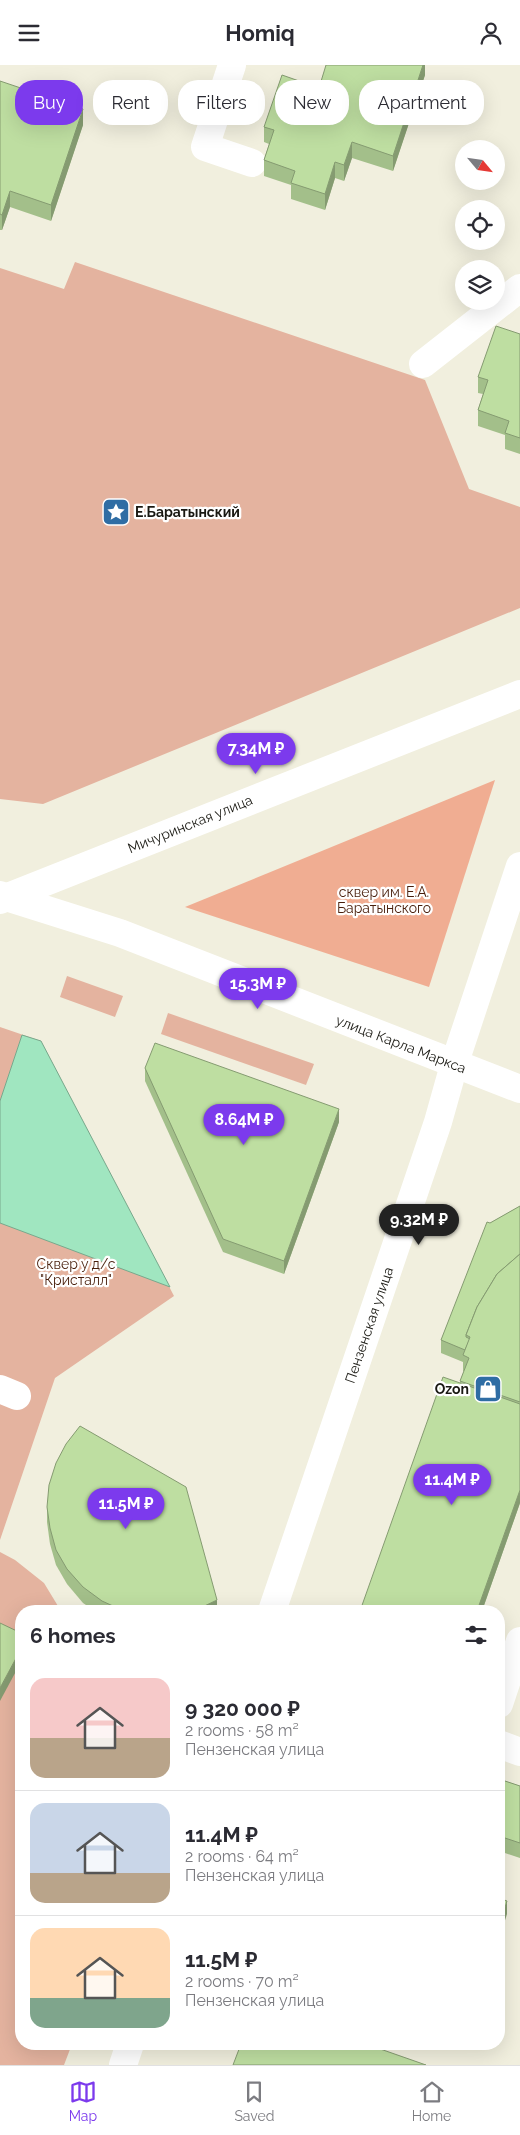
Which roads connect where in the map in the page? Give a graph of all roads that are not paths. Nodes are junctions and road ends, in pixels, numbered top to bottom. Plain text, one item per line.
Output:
1 (232, 65) edge
2 (252, 163) dead end
3 (520, 288) edge
4 (424, 364) dead end
5 (520, 694) edge
6 (520, 867) edge
7 (3, 897) edge
8 (454, 1065) junction
9 (520, 1089) edge
10 (274, 1605) edge
11 (520, 1641) edge
12 (505, 1686) edge
13 (505, 1747) edge
14 (520, 1751) edge
15 (128, 2050) edge
16 (124, 2065) edge

1 - 2 main road
3 - 4 main road
5 - 7 main road, Мичуринская улица
6 - 8 main road, Пензенская улица
7 - 8 main road, улица Карла Маркса
8 - 9 main road, улица Карла Маркса
8 - 10 main road, Пензенская улица
11 - 12 main road
13 - 14 main road
15 - 16 main road

